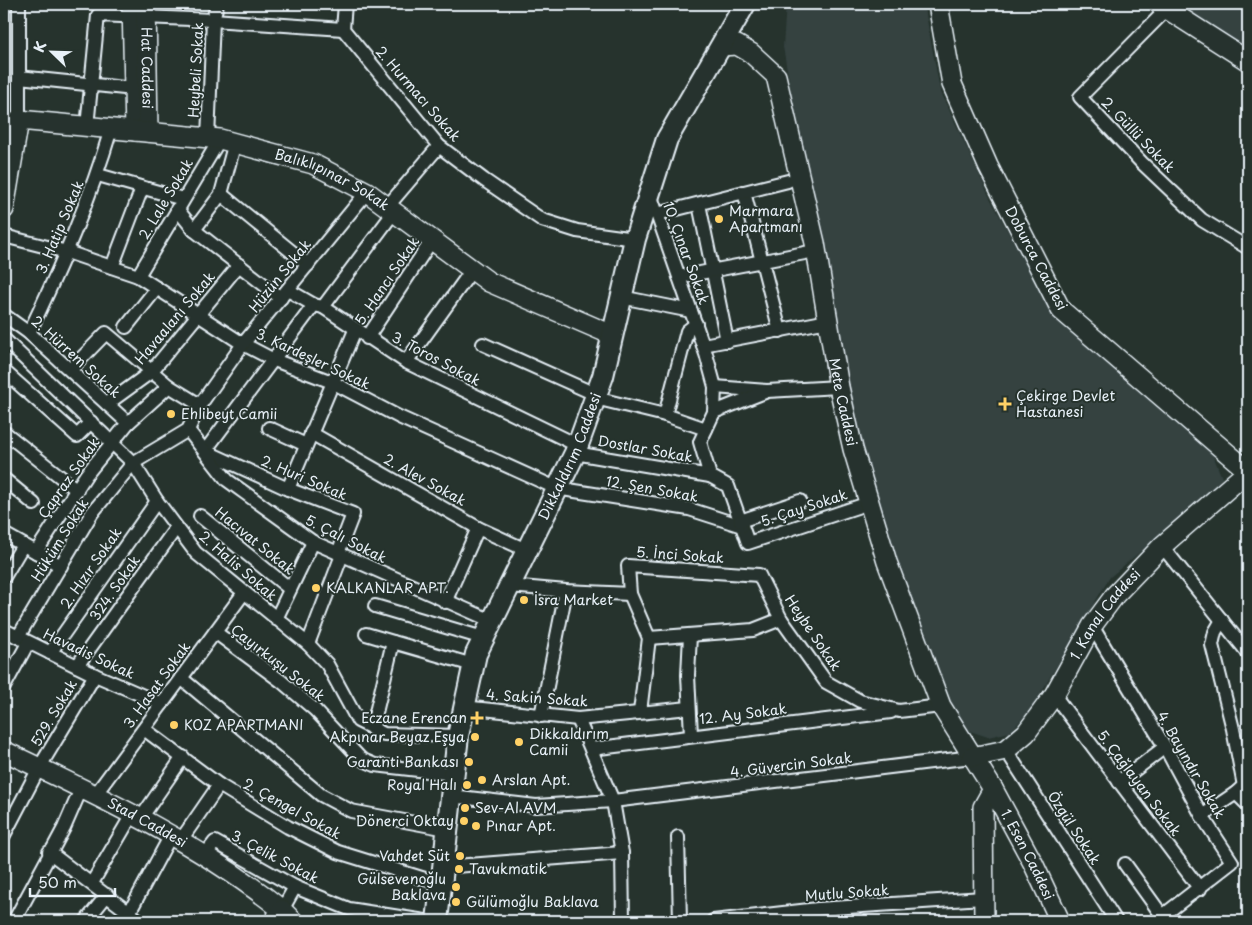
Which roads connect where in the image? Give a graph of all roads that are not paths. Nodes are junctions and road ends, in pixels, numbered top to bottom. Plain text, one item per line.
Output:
1 (19, 4) edge
2 (217, 4) edge
3 (345, 4) edge
4 (745, 4) edge
5 (938, 4) edge
6 (1162, 7) edge
7 (140, 10) edge
8 (213, 20) junction
9 (343, 29) junction
10 (721, 46) junction
11 (1248, 61) edge
12 (19, 77) junction
13 (91, 86) junction
14 (134, 89) junction
15 (19, 120) junction
16 (87, 127) junction
17 (111, 129) junction
18 (142, 131) junction
19 (221, 139) junction
20 (439, 146) junction
21 (98, 175) junction
22 (788, 181) dead end
23 (142, 188) junction
24 (649, 191) junction
25 (367, 192) junction
26 (744, 192) junction
27 (221, 194) junction
28 (180, 204) junction
29 (699, 204) junction
30 (4, 209) edge
31 (391, 209) junction
32 (657, 214) junction
33 (194, 230) junction
34 (4, 236) edge
35 (635, 239) junction
36 (432, 240) junction
37 (1248, 248) edge
38 (67, 252) junction
39 (810, 252) dead end
40 (764, 261) junction
41 (239, 264) junction
42 (308, 265) junction
43 (112, 267) junction
44 (472, 270) junction
45 (712, 272) junction
46 (138, 276) junction
47 (679, 278) junction
48 (157, 288) junction
49 (285, 294) junction
50 (621, 298) junction
51 (319, 306) junction
52 (691, 312) junction
53 (4, 315) edge
54 (200, 316) junction
55 (828, 321) junction
56 (696, 324) junction
57 (126, 327) dead end
58 (355, 330) junction
59 (780, 331) junction
60 (28, 333) junction
61 (612, 335) junction
62 (367, 338) junction
63 (4, 339) edge
64 (728, 341) junction
65 (243, 344) junction
66 (484, 344) dead end
67 (703, 344) junction
68 (274, 360) junction
69 (406, 362) junction
70 (70, 370) junction
71 (4, 371) edge
72 (151, 372) junction
73 (332, 382) junction
74 (169, 386) junction
75 (715, 387) junction
76 (839, 387) junction
77 (767, 391) junction
78 (596, 396) junction
79 (107, 404) junction
80 (200, 405) junction
81 (714, 412) junction
82 (665, 415) junction
83 (91, 422) junction
84 (128, 423) junction
85 (269, 428) dead end
86 (706, 429) junction
87 (188, 430) junction
88 (4, 432) edge
89 (308, 439) junction
90 (112, 442) junction
91 (576, 449) junction
92 (205, 451) junction
93 (133, 462) junction
94 (1248, 471) edge
95 (710, 476) junction
96 (4, 479) edge
97 (556, 488) junction
98 (288, 489) junction
99 (77, 490) junction
100 (157, 501) junction
101 (800, 501) dead end
102 (869, 503) junction
103 (34, 504) dead end
104 (200, 516) dead end
105 (741, 523) junction
106 (176, 528) junction
107 (478, 528) junction
108 (4, 534) edge
109 (313, 542) junction
110 (22, 545) junction
111 (1162, 546) junction
112 (526, 550) junction
113 (36, 552) junction
114 (340, 554) junction
115 (61, 566) junction
116 (759, 575) joint
117 (4, 577) edge
118 (510, 586) junction
119 (290, 589) junction
120 (566, 592) junction
121 (243, 594) junction
122 (630, 594) junction
123 (445, 602) junction
124 (375, 606) dead end
125 (276, 618) junction
126 (781, 618) junction
127 (1222, 620) junction
128 (1092, 626) junction
129 (4, 630) edge
130 (488, 630) junction
131 (215, 632) junction
132 (366, 634) dead end
133 (690, 635) junction
134 (648, 638) junction
135 (23, 640) junction
136 (393, 642) junction
137 (308, 644) junction
138 (50, 653) junction
139 (1248, 653) edge
140 (473, 665) junction
141 (77, 666) junction
142 (9, 667) edge
143 (95, 675) junction
144 (181, 678) junction
145 (4, 687) edge
146 (1054, 695) junction
147 (162, 704) junction
148 (941, 706) junction
149 (463, 707) junction
150 (689, 708) junction
151 (899, 711) junction
152 (640, 712) junction
153 (541, 716) junction
154 (578, 719) junction
155 (144, 729) junction
156 (372, 730) junction
157 (691, 735) junction
158 (458, 736) junction
159 (1165, 747) junction
160 (591, 749) junction
161 (1006, 750) junction
162 (4, 751) edge
163 (182, 757) junction
164 (972, 757) junction
165 (39, 768) junction
166 (453, 774) junction
167 (988, 781) junction
168 (1119, 782) junction
169 (219, 785) junction
170 (1243, 787) edge
171 (88, 792) junction
172 (451, 796) junction
173 (612, 801) junction
174 (1248, 805) edge
175 (137, 816) junction
176 (1202, 816) junction
177 (447, 829) junction
178 (4, 835) edge
179 (176, 837) junction
180 (678, 837) dead end
181 (49, 852) junction
182 (622, 853) junction
183 (205, 855) junction
184 (1125, 864) dead end
185 (442, 876) junction
186 (92, 884) junction
187 (295, 887) junction
188 (1200, 889) junction
189 (107, 895) junction
190 (983, 898) junction
191 (819, 915) edge
192 (283, 917) edge
193 (135, 919) edge
194 (760, 919) edge
195 (1162, 920) edge
196 (14, 921) edge
197 (86, 921) edge
198 (425, 921) edge
199 (437, 921) edge
200 (623, 921) edge
201 (680, 921) edge
202 (713, 921) edge
203 (984, 921) edge
204 (1060, 921) edge
205 (1116, 921) edge

1 - 12 street
2 - 8 street, Heybeli Sokak
3 - 9 street
4 - 10 main road, Dikkaldırım Caddesi
5 - 94 street, Doburca Caddesi
6 - 11 street
6 - 37 street, 2. Güllü Sokak
7 - 8 street
7 - 13 street
7 - 14 street, Hat Caddesi
7 - 18 street, Hat Caddesi
8 - 9 street
8 - 19 street, Heybeli Sokak
9 - 20 street, 2. Hurmacı Sokak
10 - 24 main road, Dikkaldırım Caddesi
10 - 55 street, Mete Caddesi
12 - 13 street
12 - 15 street
13 - 14 street
13 - 16 street
14 - 18 street, Hat Caddesi
15 - 16 street, Balıklıpınar Sokak
15 - 30 street
16 - 17 street, Balıklıpınar Sokak
17 - 18 street, Balıklıpınar Sokak
17 - 21 street, 3. Hatip Sokak
18 - 19 street, Balıklıpınar Sokak
19 - 25 street, Balıklıpınar Sokak
19 - 27 street
19 - 28 street, 2. Lale Sokak
20 - 31 street
20 - 35 street, 2. Hurmacı Sokak
21 - 23 street
21 - 38 street, 3. Hatip Sokak
22 - 26 street
23 - 28 street
23 - 43 street
24 - 32 street, 10. Çınar Sokak
24 - 35 main road, Dikkaldırım Caddesi
25 - 31 street, Balıklıpınar Sokak
25 - 42 street, Hüzün Sokak
26 - 29 street
26 - 40 street
27 - 33 street
27 - 42 street
28 - 33 street, 3. Toros Sokak
28 - 46 street, 2. Lale Sokak
29 - 32 street
29 - 45 street
31 - 36 street, Balıklıpınar Sokak
31 - 51 street
32 - 47 street, 10. Çınar Sokak
33 - 41 street, 3. Toros Sokak
34 - 38 street, 3. Kardeşler Sokak
35 - 50 main road, Dikkaldırım Caddesi
36 - 44 street, Balıklıpınar Sokak
36 - 62 street, 5. Hancı Sokak
38 - 43 street, 3. Kardeşler Sokak
38 - 60 street, 3. Hatip Sokak
39 - 40 street
40 - 45 street
40 - 59 street
41 - 49 street, 3. Toros Sokak
41 - 54 street, Havaalanı Sokak
42 - 49 street, Hüzün Sokak
43 - 46 street, 3. Kardeşler Sokak
44 - 61 street, Balıklıpınar Sokak
44 - 69 street
45 - 47 street
45 - 64 street
46 - 48 street, 3. Kardeşler Sokak
47 - 52 street, 10. Çınar Sokak
48 - 54 street, 3. Kardeşler Sokak
48 - 57 street
49 - 51 street, 3. Toros Sokak
49 - 65 street, Hüzün Sokak
50 - 52 street
50 - 61 main road, Dikkaldırım Caddesi
51 - 58 street, 3. Toros Sokak
51 - 68 street
52 - 56 street, 10. Çınar Sokak
53 - 60 street, 2. Hürrem Sokak
54 - 65 street, 3. Kardeşler Sokak
54 - 72 street, Havaalanı Sokak
55 - 59 street
55 - 76 street, Mete Caddesi
56 - 67 street, 10. Çınar Sokak
56 - 82 street, 10. Çınar Sokak
58 - 62 street, 3. Toros Sokak
58 - 73 street
59 - 64 street
60 - 70 street, 2. Hürrem Sokak
61 - 78 main road, Dikkaldırım Caddesi
62 - 69 street, 3. Toros Sokak
63 - 83 street, 2. Halis Sokak
64 - 67 street
65 - 68 street, 3. Kardeşler Sokak
65 - 80 street, Hüzün Sokak
66 - 78 street
67 - 75 street, 10. Çınar Sokak
68 - 73 street, 3. Kardeşler Sokak
68 - 92 street
69 - 91 street, 3. Toros Sokak
70 - 72 street
70 - 79 street, 2. Hürrem Sokak
71 - 83 street
72 - 74 street
72 - 79 street, Havaalanı Sokak
73 - 89 street
73 - 97 street, 3. Kardeşler Sokak
74 - 80 street
74 - 84 street
75 - 77 street
75 - 81 street, 10. Çınar Sokak
76 - 77 street
76 - 102 street, Mete Caddesi
77 - 81 street
78 - 82 street
78 - 91 main road, Dikkaldırım Caddesi
79 - 84 street, 2. Hürrem Sokak
80 - 87 street, Hüzün Sokak
81 - 86 street, 10. Çınar Sokak
82 - 86 street
83 - 90 street, 2. Halis Sokak
84 - 90 street, Çapraz Sokak
85 - 89 street, 2. Alev Sokak
86 - 95 street, 10. Çınar Sokak
87 - 92 street, 5. Çalı Sokak
87 - 93 street
88 - 99 street
89 - 98 street
89 - 107 street, 2. Alev Sokak
90 - 93 street, 2. Halis Sokak
90 - 99 street, Çapraz Sokak
91 - 95 street, Dostlar Sokak
91 - 97 main road, Dikkaldırım Caddesi
92 - 98 street, 2. Huri Sokak
92 - 109 street, 5. Çalı Sokak
93 - 100 street, 2. Halis Sokak
93 - 115 street, Hüküm Sokak
94 - 111 street, 1. Kanal Caddesi
95 - 105 street
96 - 103 street
97 - 105 street, 12. Şen Sokak
97 - 112 main road, Dikkaldırım Caddesi
98 - 114 street, 2. Huri Sokak
99 - 113 street, Çapraz Sokak
100 - 106 street, 2. Halis Sokak
100 - 138 street, 2. Hızır Sokak
101 - 105 street
102 - 105 street, 5. Çay Sokak
102 - 148 street, Mete Caddesi
104 - 119 street, Hacıvat Sokak
106 - 121 street, 2. Halis Sokak
106 - 141 street, 324. Sokak
107 - 112 street, 2. Alev Sokak
107 - 123 street
108 - 110 street
109 - 114 street, 5. Çalı Sokak
109 - 119 street
110 - 113 street
110 - 117 street
111 - 127 street
111 - 128 street, 1. Kanal Caddesi
112 - 118 main road, Dikkaldırım Caddesi
113 - 115 street
114 - 123 street, 5. Çalı Sokak
114 - 137 street
115 - 135 street, Hüküm Sokak
116 - 122 street, 5. İnci Sokak
116 - 126 street, Heybe Sokak
118 - 120 street
118 - 130 main road, Dikkaldırım Caddesi
119 - 125 street
120 - 122 street
120 - 153 street
121 - 125 street, 2. Halis Sokak
121 - 131 street, 3. Hasat Sokak
122 - 134 street
123 - 130 street, 5. Çalı Sokak
124 - 130 street
125 - 137 street, 2. Halis Sokak
126 - 133 street
126 - 151 street, Heybe Sokak
127 - 139 street
127 - 170 street
128 - 146 street, 1. Kanal Caddesi
128 - 159 street, 4. Bayındır Sokak
129 - 135 street, Havadis Sokak
130 - 140 main road, Dikkaldırım Caddesi
131 - 144 street, 3. Hasat Sokak
131 - 166 street, Çayırkuşu Sokak
132 - 136 street
133 - 134 street
133 - 150 street
134 - 152 street
135 - 138 street, Havadis Sokak
135 - 142 street, Hüküm Sokak
136 - 140 street
136 - 156 street
137 - 156 street, 2. Halis Sokak
138 - 141 street, Havadis Sokak
140 - 149 main road, Dikkaldırım Caddesi
141 - 143 street, Havadis Sokak
142 - 145 street, Hüküm Sokak
143 - 147 street, Havadis Sokak
143 - 165 street, 529. Sokak
144 - 147 street, 3. Hasat Sokak
144 - 177 street
146 - 161 street, 1. Kanal Caddesi
146 - 168 street, 5. Çağlayan Sokak
147 - 155 street, 3. Hasat Sokak
148 - 151 street, Heybe Sokak
148 - 164 street, Mete Caddesi
149 - 153 street, 4. Sakin Sokak
149 - 158 main road, Dikkaldırım Caddesi
150 - 152 street, 4. Sakin Sokak
150 - 157 street
151 - 157 street, 12. Ay Sokak
152 - 154 street, 4. Sakin Sokak
153 - 154 street, 4. Sakin Sokak
154 - 160 street
155 - 163 street, 2. Çengel Sokak
155 - 171 street, 3. Hasat Sokak
156 - 158 street
157 - 160 street, 12. Ay Sokak
158 - 166 main road, Dikkaldırım Caddesi
159 - 168 street
159 - 176 street, 4. Bayındır Sokak
160 - 173 street
161 - 164 street, 1. Kanal Caddesi
161 - 167 street
161 - 205 street, Özgül Sokak
162 - 165 street, Stad Caddesi
163 - 169 street, 2. Çengel Sokak
163 - 175 street
164 - 167 street, Mete Caddesi
164 - 173 street, 4. Güvercin Sokak
165 - 171 street, Stad Caddesi
165 - 178 street, 529. Sokak
166 - 172 main road, Dikkaldırım Caddesi
167 - 190 street
167 - 204 street, 1. Esen Caddesi
168 - 188 street, 5. Çağlayan Sokak
169 - 179 street
169 - 185 street, 2. Çengel Sokak
170 - 174 street
170 - 176 street
171 - 175 street, Stad Caddesi
171 - 181 street, 3. Hasat Sokak
172 - 173 street, 4. Güvercin Sokak
172 - 177 main road, Dikkaldırım Caddesi
173 - 182 street
175 - 179 street, Stad Caddesi
175 - 186 street
176 - 188 street, 4. Bayındır Sokak
177 - 185 main road, Dikkaldırım Caddesi
179 - 183 street, Stad Caddesi
179 - 193 street
180 - 201 street
181 - 186 street
181 - 196 street, 3. Hasat Sokak
182 - 185 street
182 - 200 street
183 - 187 street, 3. Çelik Sokak
183 - 192 street, Stad Caddesi
184 - 195 street
185 - 199 main road, Dikkaldırım Caddesi
186 - 189 street
187 - 192 street
187 - 198 street, 3. Çelik Sokak
188 - 195 street, 4. Bayındır Sokak
189 - 193 street
189 - 197 street
190 - 191 street, Mutlu Sokak
190 - 203 street
191 - 194 street, Mutlu Sokak
194 - 202 street, Mutlu Sokak

